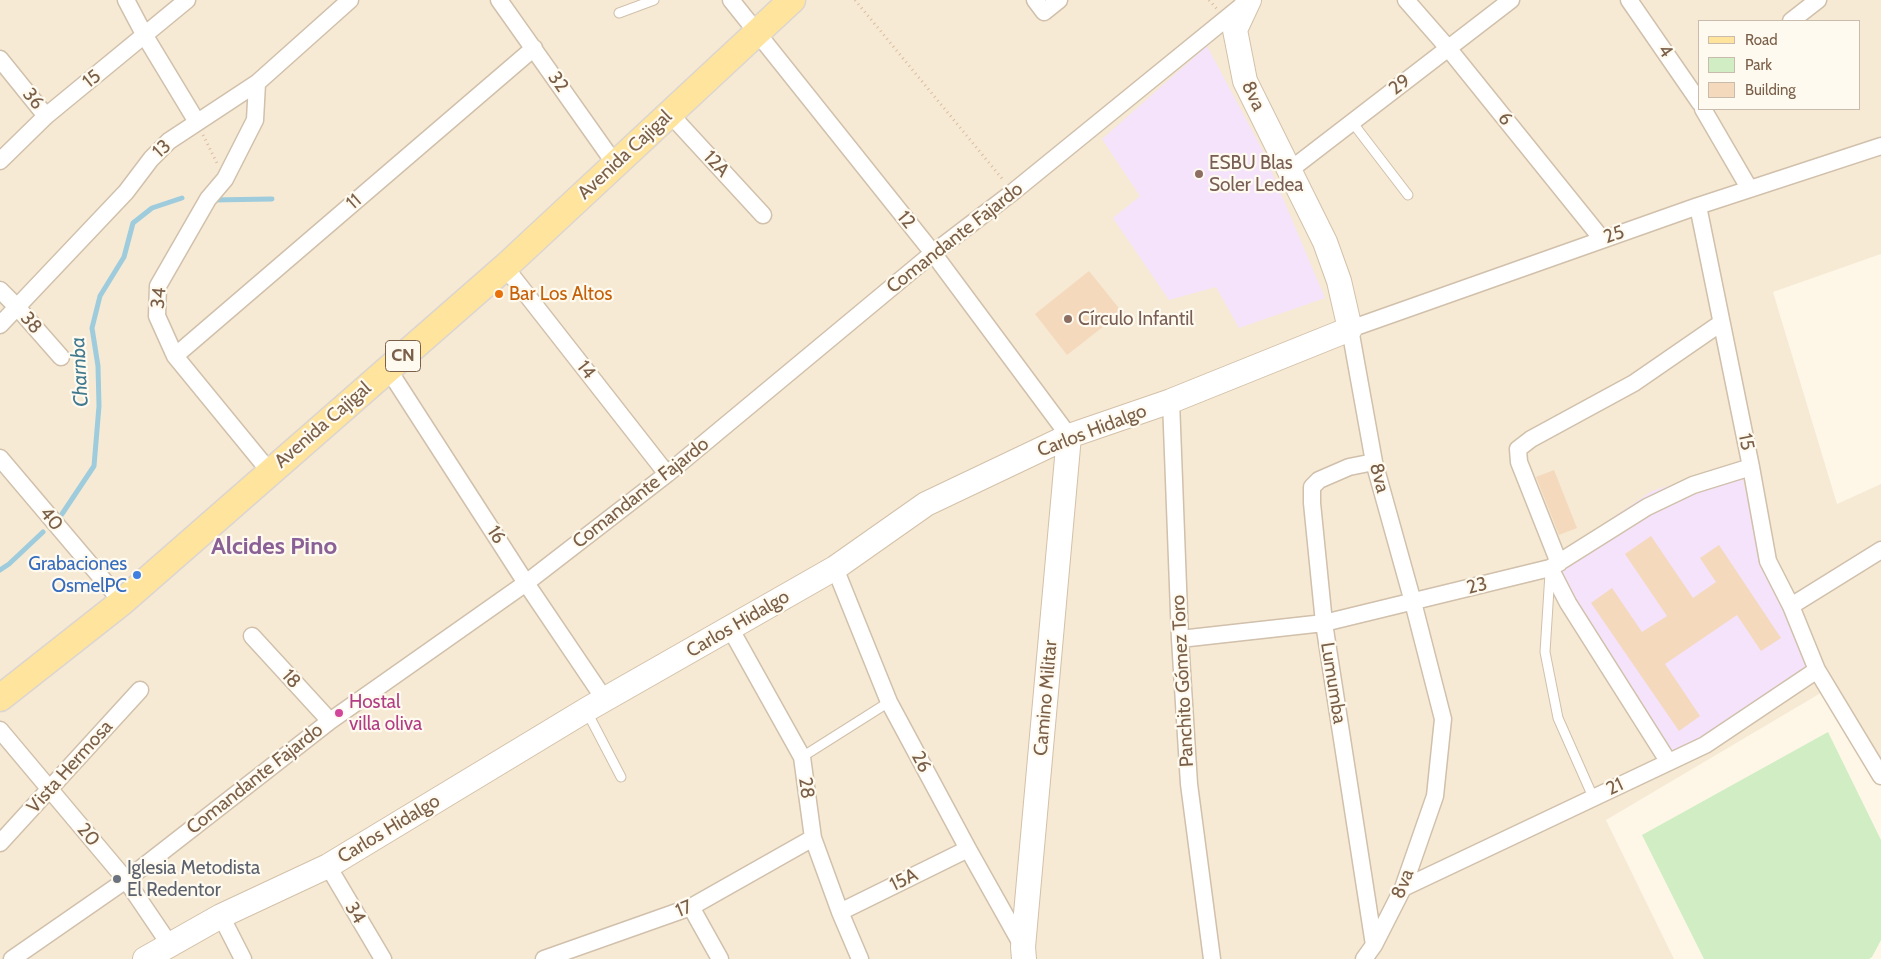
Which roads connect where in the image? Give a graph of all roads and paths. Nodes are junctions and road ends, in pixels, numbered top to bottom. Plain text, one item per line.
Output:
1 (126, 0) edge
2 (187, 0) edge
3 (350, 0) edge
4 (499, 0) edge
5 (654, 0) edge
6 (731, 0) edge
7 (792, 0) edge
8 (855, 0) edge
9 (1035, 0) edge
10 (1059, 0) edge
11 (1406, 0) edge
12 (1511, 0) edge
13 (1629, 0) edge
14 (1818, 0) edge
15 (1248, 1) edge
16 (619, 12) dead end
17 (1792, 20) edge
18 (756, 32) junction
19 (145, 36) junction
20 (534, 48) junction
21 (1448, 48) junction
22 (0, 59) edge
23 (257, 83) junction
24 (1698, 97) edge
25 (1706, 110) edge
26 (670, 114) junction
27 (46, 116) junction
28 (197, 122) junction
29 (1352, 122) junction
30 (1881, 146) edge
31 (0, 161) edge
32 (615, 164) junction
33 (1290, 170) junction
34 (225, 179) junction
35 (1749, 188) junction
36 (1013, 192) junction
37 (1408, 195) dead end
38 (1698, 206) junction
39 (763, 215) dead end
40 (1602, 239) junction
41 (932, 253) junction
42 (506, 267) junction
43 (0, 290) edge
44 (17, 306) junction
45 (1721, 323) junction
46 (0, 325) edge
47 (1350, 329) junction
48 (175, 356) junction
49 (61, 357) dead end
50 (388, 369) junction
51 (1171, 401) junction
52 (1069, 436) junction
53 (0, 458) edge
54 (1374, 462) junction
55 (1751, 467) junction
56 (270, 472) junction
57 (667, 474) junction
58 (1881, 550) edge
59 (1555, 565) junction
60 (835, 568) junction
61 (526, 583) junction
62 (122, 602) junction
63 (1413, 602) junction
64 (1791, 606) junction
65 (1324, 623) junction
66 (730, 628) junction
67 (252, 636) dead end
68 (1180, 639) junction
69 (1817, 670) junction
70 (140, 690) dead end
71 (0, 698) edge
72 (889, 702) junction
73 (595, 705) junction
74 (330, 721) junction
75 (0, 730) edge
76 (802, 757) junction
77 (1668, 761) junction
78 (621, 776) dead end
79 (1881, 776) edge
80 (50, 790) junction
81 (1593, 797) junction
82 (813, 838) junction
83 (0, 843) edge
84 (968, 849) junction
85 (328, 866) junction
86 (126, 880) junction
87 (1403, 888) junction
88 (691, 907) junction
89 (840, 912) junction
90 (221, 916) junction
91 (170, 945) junction
92 (1374, 945) junction
93 (1024, 953) edge
94 (12, 959) edge
95 (145, 959) edge
96 (243, 959) edge
97 (383, 959) edge
98 (544, 959) edge
99 (720, 959) edge
100 (860, 959) edge
101 (1212, 959) edge
102 (1364, 959) edge

1 - 19 street
2 - 19 street, 15
3 - 23 street, 13
4 - 20 street, 32
5 - 16 lane
6 - 18 street, 12
7 - 18 main road, Avenida Cajigal / CN
8 - 36 path
9 - 10 street
11 - 21 street, 6
12 - 21 street, 29
13 - 24 street, 4
14 - 17 street
15 - 33 main road, 8va
15 - 36 street, Comandante Fajardo
18 - 26 main road, Avenida Cajigal / CN
18 - 41 street, 12
19 - 27 street, 15
19 - 28 street
20 - 32 street, 32
20 - 48 street, 11
21 - 29 street, 29
21 - 40 street, 6
22 - 27 street, 36
23 - 28 street, 13
23 - 34 street, 34
25 - 35 street, 4
26 - 32 main road, Avenida Cajigal / CN
26 - 39 street, 12A
27 - 31 street, 15
28 - 34 path
28 - 44 street, 13
29 - 33 street, 29
29 - 37 lane
30 - 35 street, 25
32 - 42 main road, Avenida Cajigal / CN
33 - 47 main road, 8va
34 - 48 street, 34
35 - 38 street, 25
36 - 41 street, Comandante Fajardo
38 - 40 street, 25
38 - 45 street, 15
40 - 47 street, 25
41 - 52 street, 12
41 - 57 street, Comandante Fajardo
42 - 50 main road, Avenida Cajigal / CN
42 - 57 street, 14
43 - 44 street, 38
44 - 46 street, 13
44 - 49 street, 38
45 - 55 street, 15
45 - 59 street
47 - 51 main road, Carlos Hidalgo
47 - 54 street, 8va
48 - 56 street, 34
50 - 56 main road, Avenida Cajigal / CN
50 - 61 street, 16
51 - 52 main road, Carlos Hidalgo
51 - 68 street, Panchito Gómez Toro
52 - 60 main road, Carlos Hidalgo
52 - 93 main road, Camino Militar
53 - 62 street, 40
54 - 63 street, 8va
54 - 65 street, Lumumba
55 - 59 street, 23
55 - 64 street, 15
56 - 62 main road, Avenida Cajigal / CN
57 - 61 street, Comandante Fajardo
58 - 64 street
59 - 63 street, 23
59 - 77 street
59 - 81 lane
60 - 66 main road, Carlos Hidalgo
60 - 72 street, 26
61 - 73 street, 16
61 - 74 street, Comandante Fajardo
62 - 71 main road, Avenida Cajigal / CN
63 - 65 street, 23
63 - 87 street, 8va
64 - 69 street, 15
65 - 68 street, 23
65 - 92 street, Lumumba
66 - 73 main road, Carlos Hidalgo
66 - 76 street, 28
67 - 74 street, 18
68 - 101 street, Panchito Gómez Toro
69 - 77 street, 21
69 - 79 street, 15
70 - 80 street, Vista Hermosa
72 - 76 lane
72 - 84 street, 26
73 - 78 lane
73 - 85 main road, Carlos Hidalgo
74 - 86 street, Comandante Fajardo
75 - 80 street, 20
76 - 82 street, 28
77 - 81 street, 21
80 - 83 street, Vista Hermosa
80 - 86 street, 20
81 - 87 street, 21
82 - 88 street, 17
82 - 89 street, 28
84 - 89 street, 15A
84 - 93 street, 26
85 - 90 main road, Carlos Hidalgo
85 - 97 street, 34
86 - 91 street, 20
86 - 94 street, Comandante Fajardo
87 - 92 street, 8va
88 - 98 street, 17
88 - 99 street
89 - 100 street, 28
90 - 91 main road, Carlos Hidalgo
90 - 96 street
91 - 95 main road, Carlos Hidalgo
92 - 102 street, 8va

